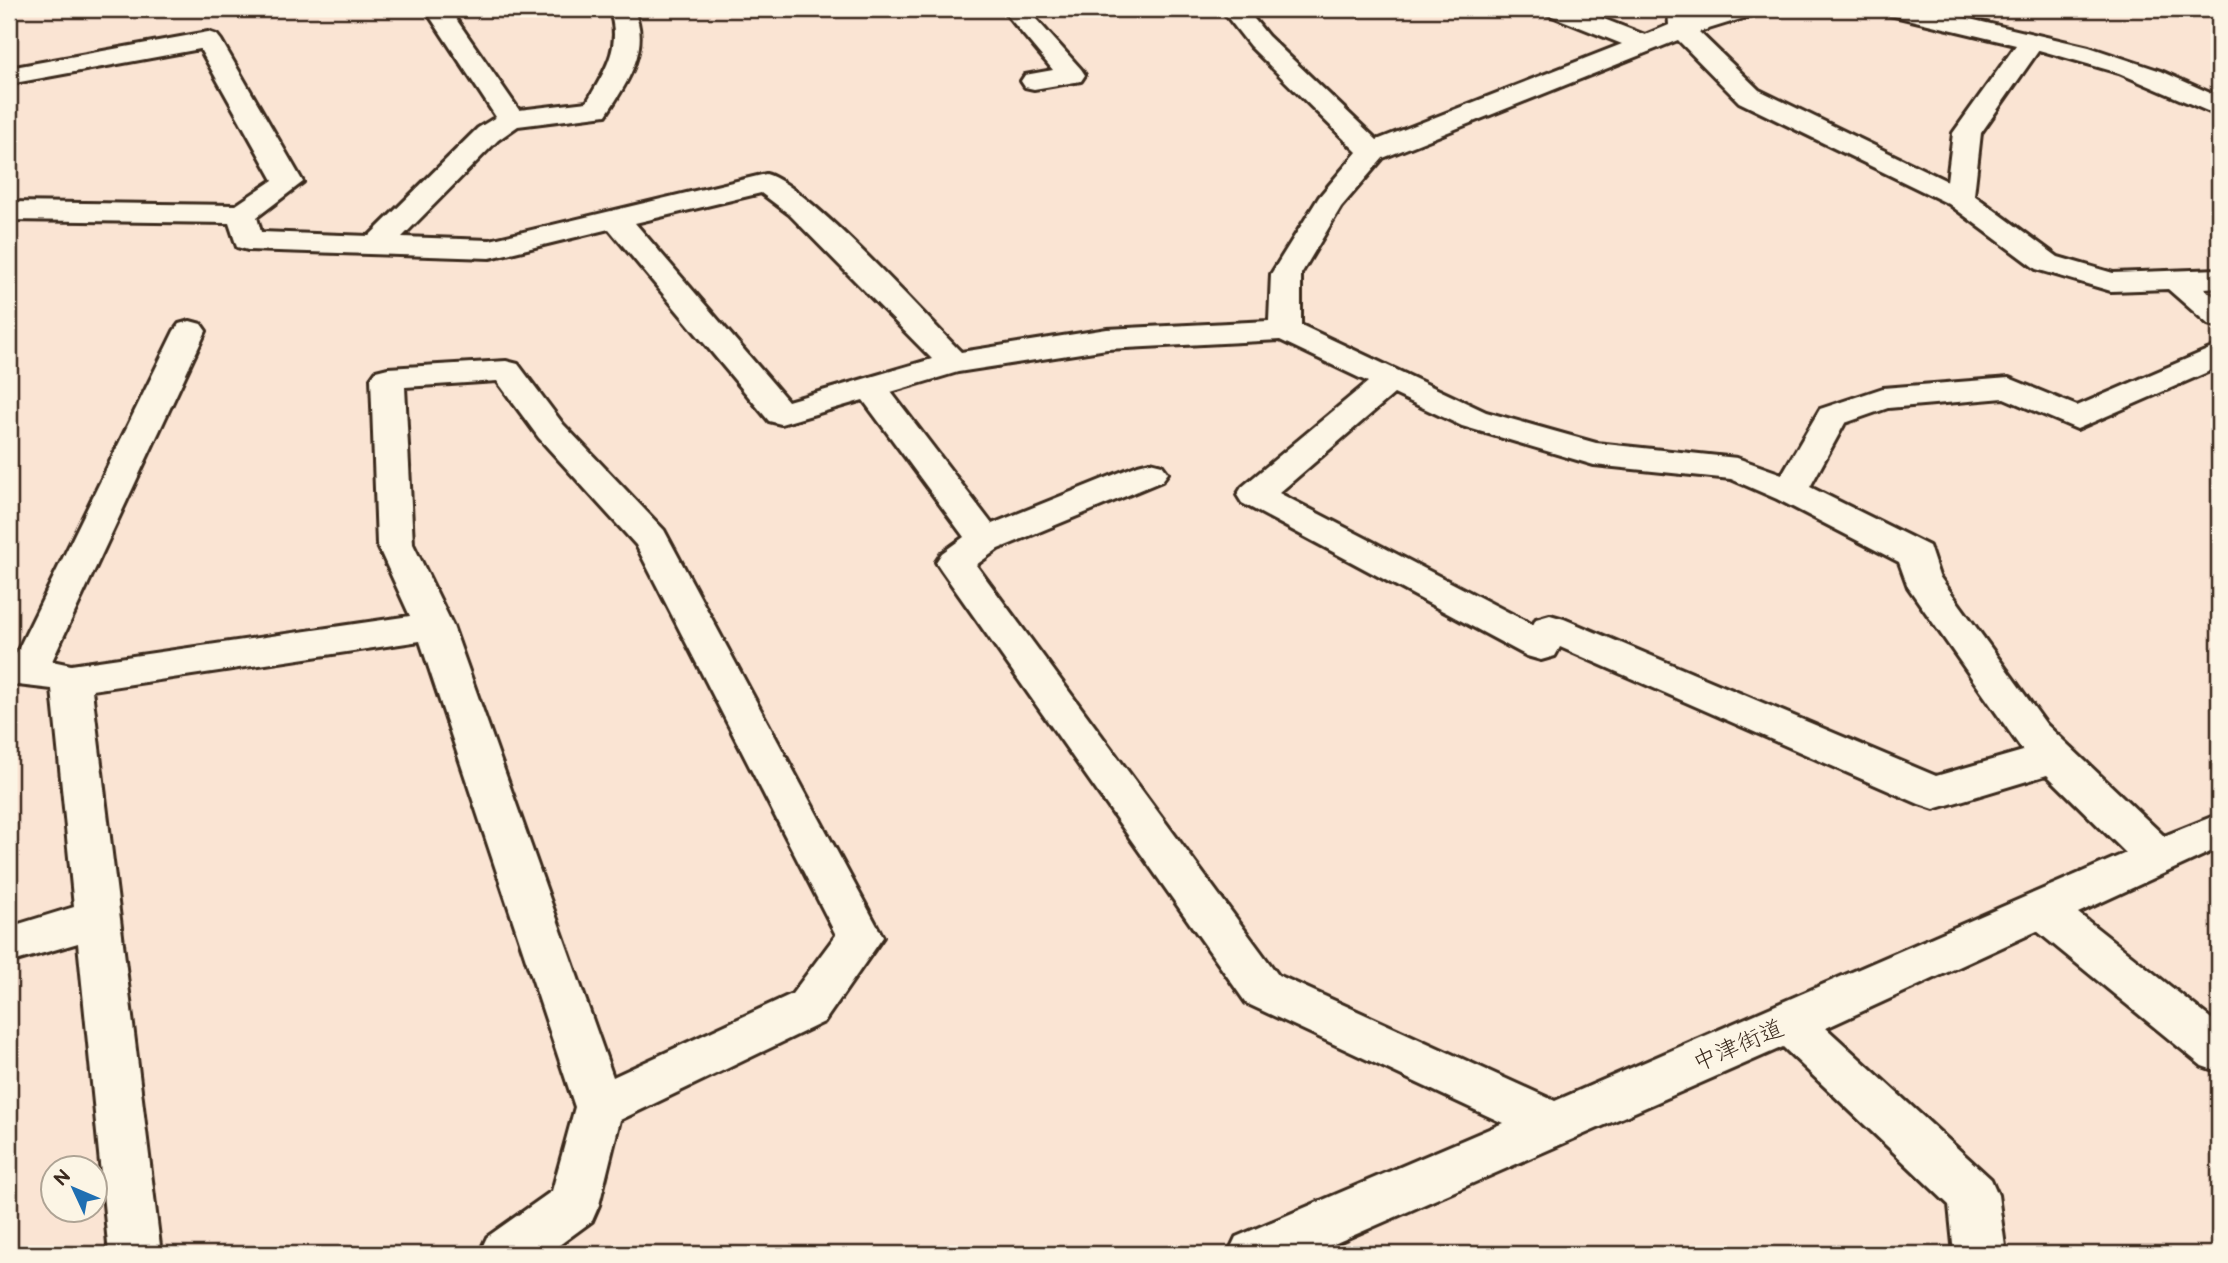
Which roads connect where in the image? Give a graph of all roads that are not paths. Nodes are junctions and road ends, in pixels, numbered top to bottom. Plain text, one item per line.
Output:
1 (437, 9) edge
2 (621, 9) edge
3 (1014, 9) edge
4 (1233, 9) edge
5 (1556, 9) edge
6 (1748, 9) edge
7 (1895, 9) edge
8 (1681, 19) edge
9 (2032, 41) junction
10 (1644, 44) junction
11 (9, 76) edge
12 (1034, 81) dead end
13 (2219, 108) edge
14 (511, 119) junction
15 (1373, 152) junction
16 (1959, 198) junction
17 (9, 211) edge
18 (242, 214) junction
19 (616, 219) junction
20 (375, 247) junction
21 (2219, 278) edge
22 (2176, 280) junction
23 (2219, 317) edge
24 (1285, 330) junction
25 (190, 331) dead end
26 (2219, 355) edge
27 (954, 363) junction
28 (1390, 380) junction
29 (870, 387) junction
30 (1150, 473) dead end
31 (1790, 491) junction
32 (985, 540) junction
33 (434, 626) junction
34 (18, 670) edge
35 (71, 679) junction
36 (2055, 757) junction
37 (2219, 830) edge
38 (2159, 858) junction
39 (2042, 910) junction
40 (96, 919) junction
41 (9, 945) edge
42 (1788, 1023) junction
43 (2219, 1052) edge
44 (599, 1107) junction
45 (1552, 1124) junction
46 (135, 1254) edge
47 (505, 1254) edge
48 (1254, 1254) edge
49 (1980, 1254) edge

1 - 14 street
2 - 14 street
3 - 12 street
4 - 15 street
5 - 10 street
6 - 8 street
7 - 9 street
8 - 10 street
8 - 16 street
9 - 13 street
9 - 16 street
10 - 15 street
11 - 18 street
14 - 20 street
15 - 24 street
16 - 22 street
17 - 18 street
18 - 20 street
19 - 20 street
19 - 27 street
19 - 29 street
21 - 22 street
22 - 23 street
24 - 27 street
24 - 28 street
25 - 34 street
26 - 31 street
27 - 29 street
28 - 31 street
28 - 36 street
29 - 32 street
30 - 32 street
31 - 36 street
32 - 45 street
33 - 35 street
33 - 44 street
33 - 44 street
34 - 35 street
35 - 40 street
36 - 38 street
37 - 38 street, 中津街道
38 - 39 street, 中津街道
39 - 42 street, 中津街道
39 - 43 street
40 - 41 street
40 - 46 street
42 - 45 street, 中津街道
42 - 49 street
44 - 47 street
45 - 48 street, 中津街道

